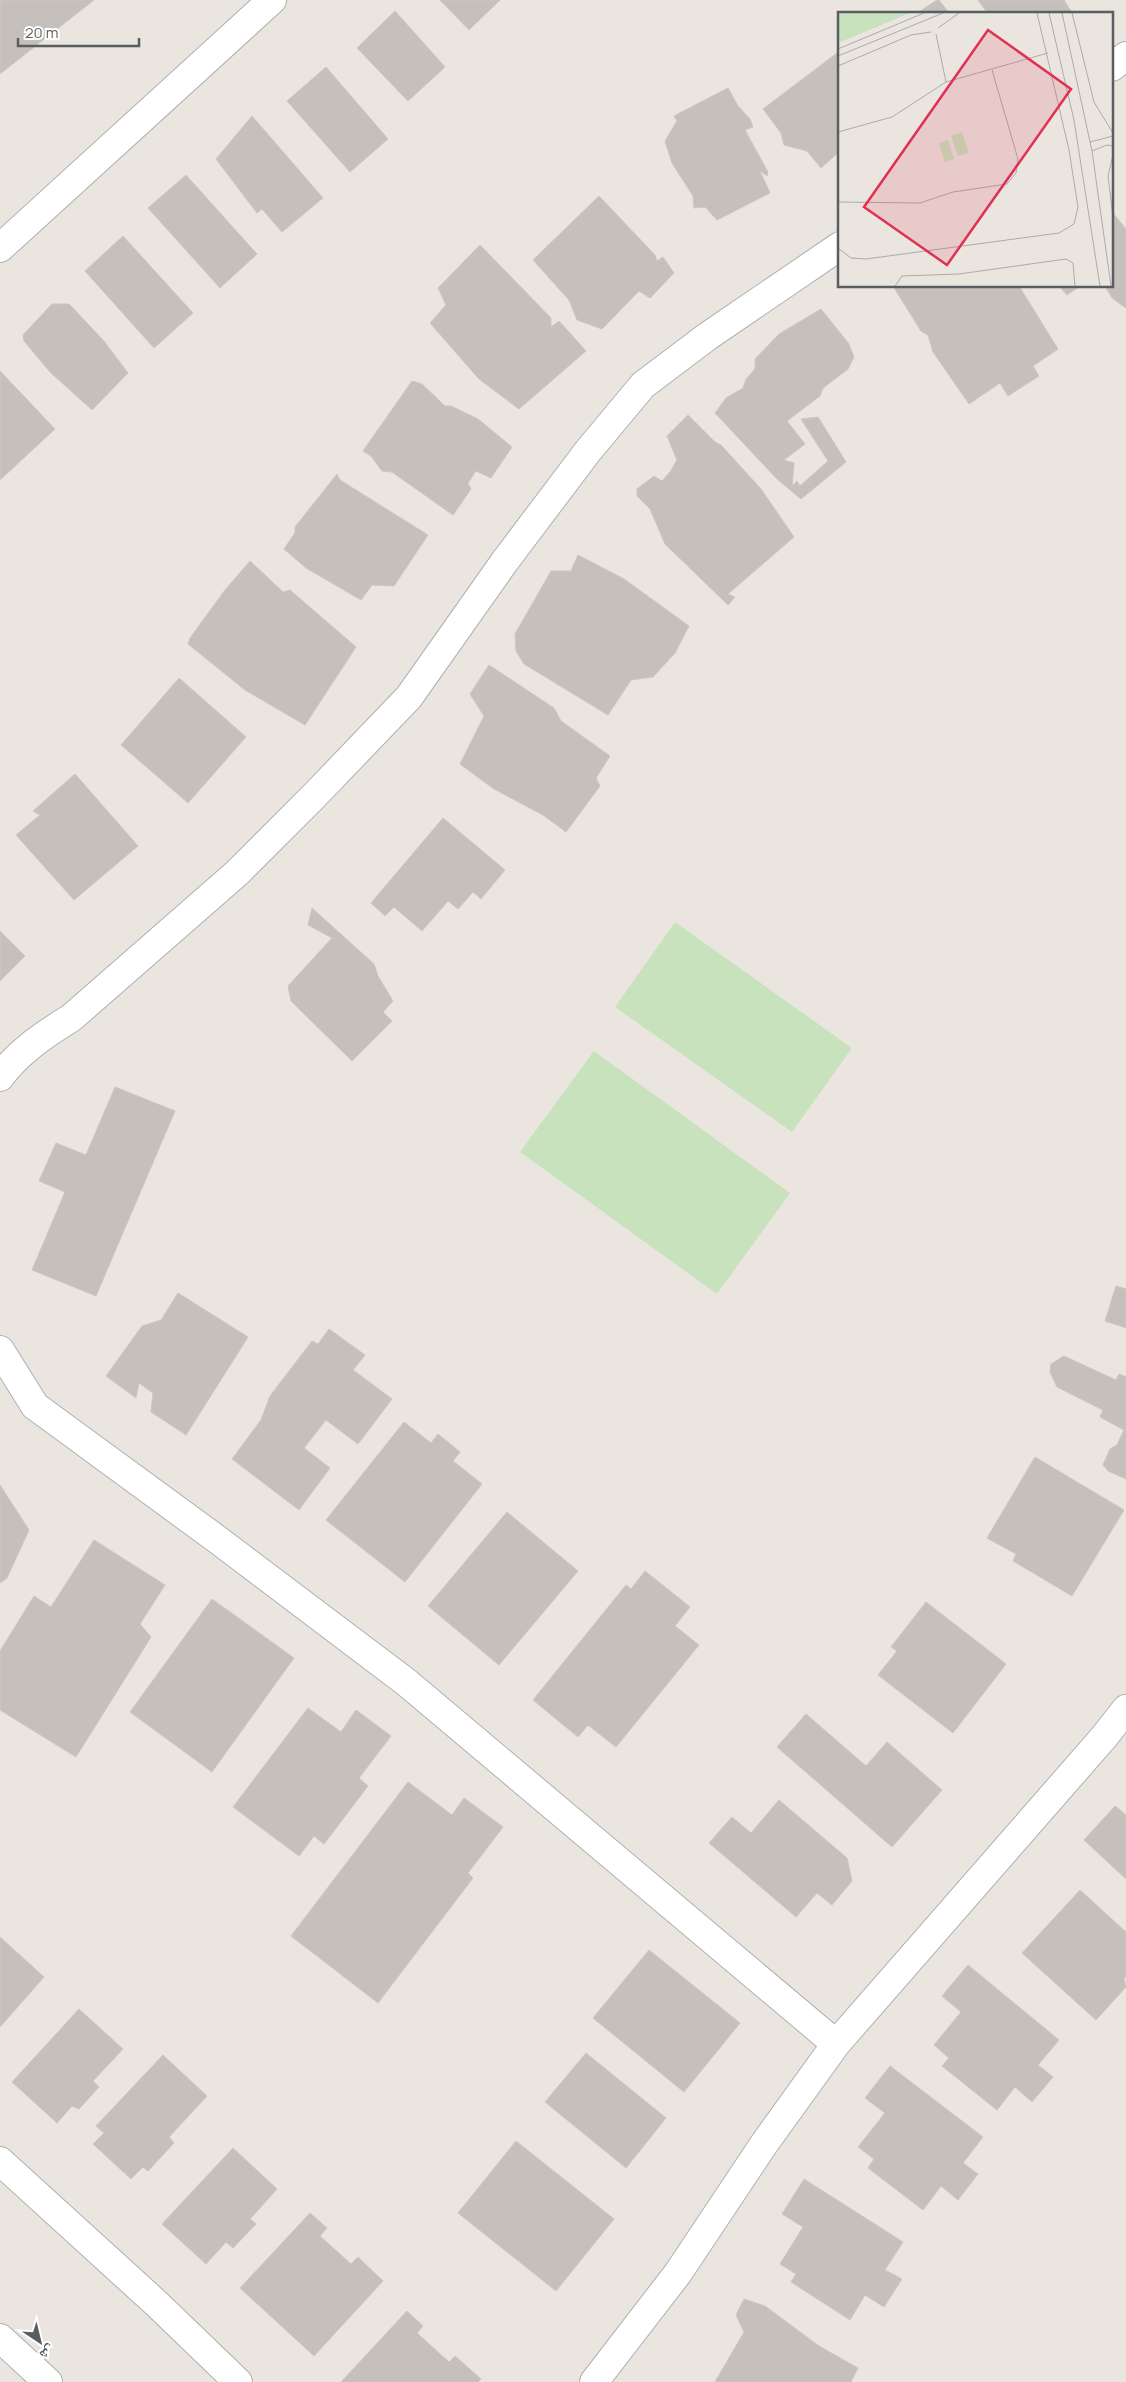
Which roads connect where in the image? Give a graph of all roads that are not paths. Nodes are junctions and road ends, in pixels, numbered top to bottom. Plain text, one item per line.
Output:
1 (272, 0) edge
2 (1126, 56) edge
3 (1114, 66) edge
4 (838, 247) edge
5 (0, 248) edge
6 (0, 1077) edge
7 (0, 1350) edge
8 (1126, 1709) edge
9 (836, 2044) junction
10 (0, 2161) edge
11 (0, 2338) edge
12 (48, 2382) edge
13 (238, 2382) edge
14 (594, 2382) edge

1 - 5 street
2 - 3 street
4 - 6 street
7 - 9 street
8 - 9 street
9 - 14 street
10 - 13 street
11 - 12 street

